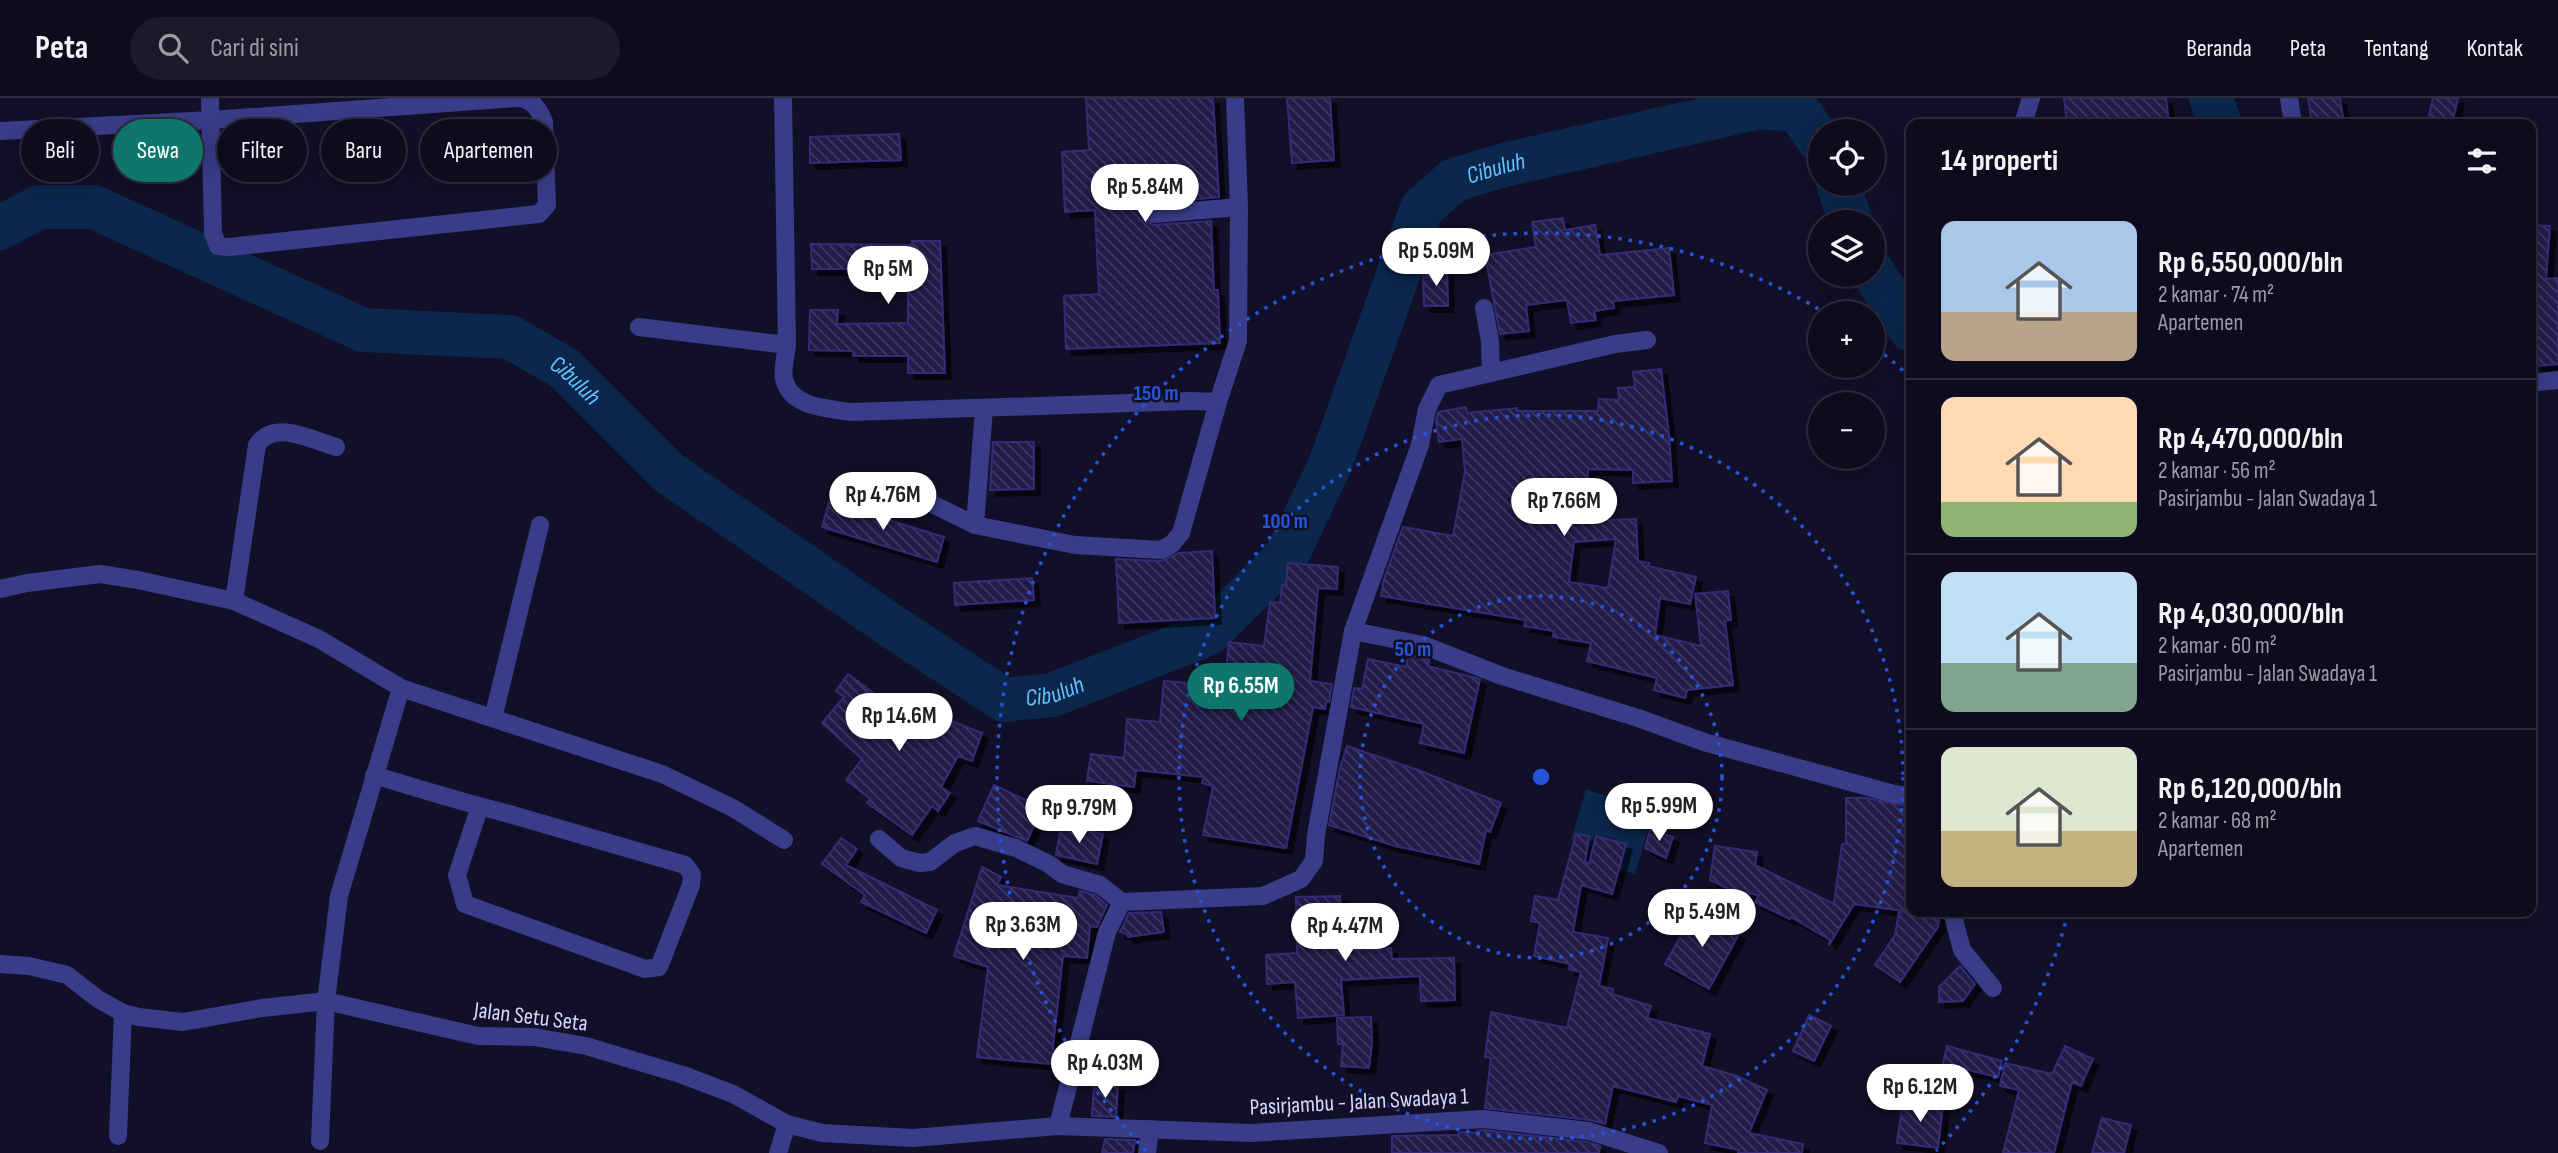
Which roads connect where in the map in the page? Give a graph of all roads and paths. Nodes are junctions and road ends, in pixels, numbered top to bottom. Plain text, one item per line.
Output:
1 (210, 98) edge
2 (517, 98) edge
3 (783, 98) edge
4 (1235, 98) edge
5 (2031, 98) edge
6 (2288, 98) edge
7 (2025, 119) edge
8 (2292, 119) edge
9 (211, 120) junction
10 (0, 131) edge
11 (1239, 207) junction
12 (1154, 214) dead end
13 (1484, 307) dead end
14 (639, 327) dead end
15 (1647, 340) dead end
16 (786, 345) junction
17 (1491, 373) junction
18 (2558, 380) edge
19 (2536, 382) edge
20 (1218, 402) junction
21 (984, 409) junction
22 (336, 447) dead end
23 (926, 501) dead end
24 (540, 525) dead end
25 (975, 525) junction
26 (0, 589) edge
27 (234, 601) junction
28 (1353, 631) junction
29 (401, 688) junction
30 (493, 718) junction
31 (374, 775) junction
32 (1906, 795) edge
33 (480, 806) junction
34 (879, 839) dead end
35 (784, 840) dead end
36 (1122, 902) junction
37 (1953, 917) edge
38 (0, 964) edge
39 (1993, 988) dead end
40 (326, 1001) junction
41 (123, 1013) junction
42 (786, 1124) junction
43 (1058, 1126) junction
44 (1150, 1129) junction
45 (118, 1136) dead end
46 (320, 1141) dead end
47 (778, 1153) edge
48 (1147, 1153) edge
49 (1659, 1153) edge

1 - 9 street
2 - 9 street
2 - 9 street
3 - 16 street
4 - 11 street
5 - 7 street
6 - 8 street
9 - 10 street
11 - 12 street
11 - 20 street
13 - 17 street
14 - 16 street
15 - 17 street
16 - 21 street
17 - 28 street
18 - 19 street
20 - 21 street
20 - 25 street
21 - 25 street
22 - 27 street
23 - 25 street
24 - 30 street
26 - 27 street
27 - 29 street
28 - 32 street
28 - 36 street
29 - 30 street
29 - 31 street
30 - 35 street
31 - 33 street
31 - 40 street
33 - 33 street
34 - 36 street
36 - 43 street
37 - 39 street
38 - 41 street, Jalan Setu Seta
40 - 41 street, Jalan Setu Seta
40 - 42 street, Jalan Setu Seta
40 - 46 street
41 - 45 street
42 - 43 street, Jalan Setu Seta
42 - 47 street
43 - 44 street, Pasirjambu - Jalan Swadaya 1
44 - 48 street
44 - 49 street, Pasirjambu - Jalan Swadaya 1

